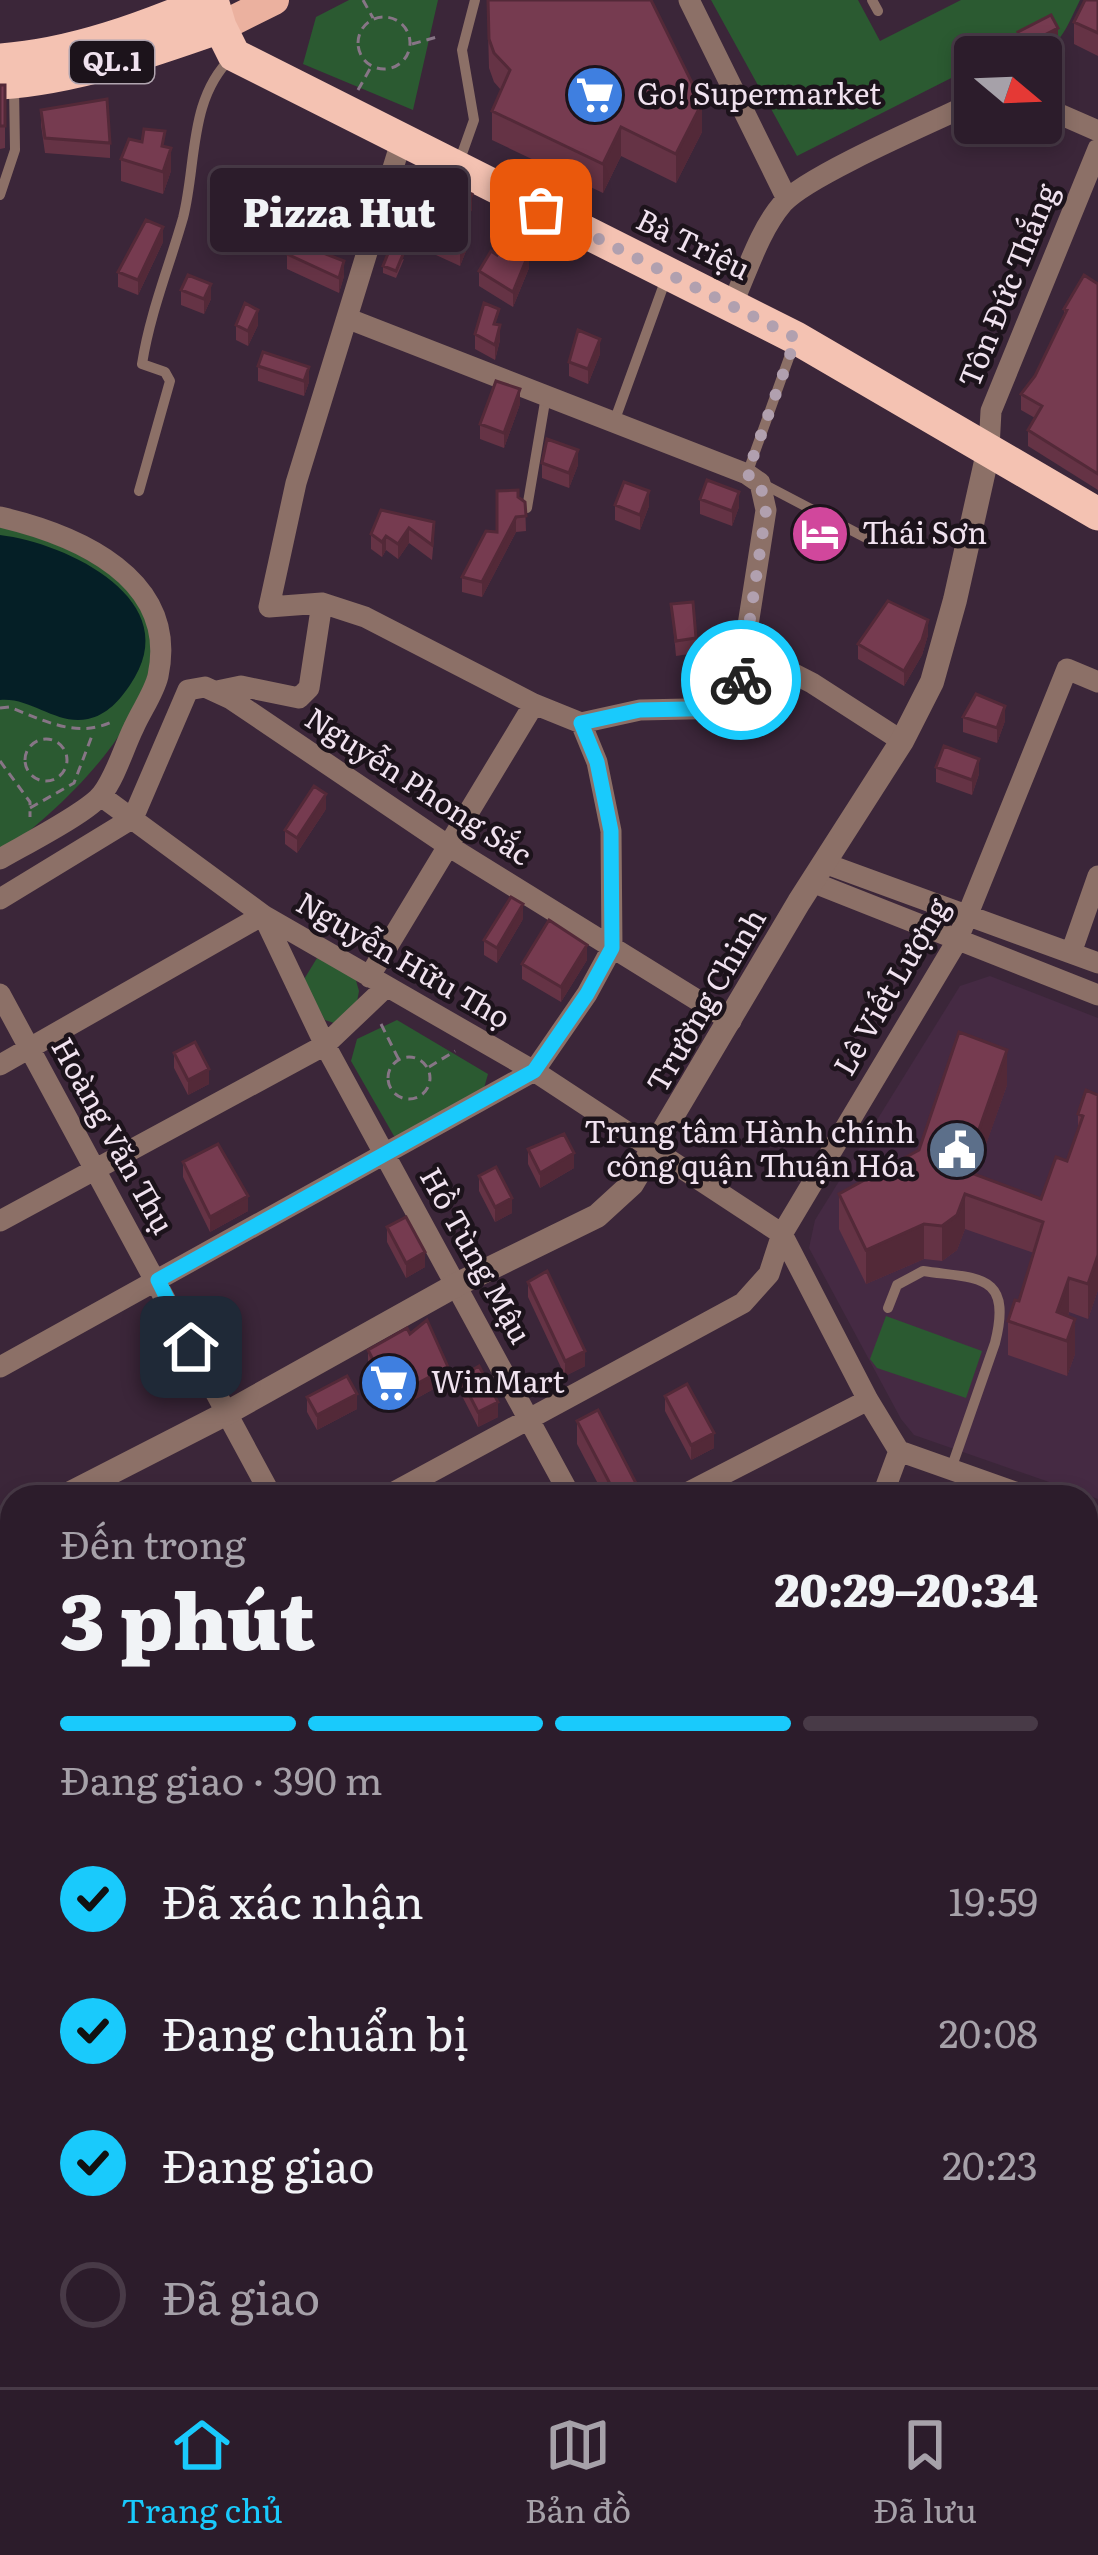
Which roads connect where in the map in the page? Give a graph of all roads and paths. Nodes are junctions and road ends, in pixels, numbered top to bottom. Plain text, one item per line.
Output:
1 (274, 0) edge
2 (363, 0) edge
3 (476, 0) edge
4 (689, 0) edge
5 (374, 19) junction
6 (219, 20) edge
7 (437, 37) dead end
8 (410, 44) junction
9 (372, 65) junction
10 (6, 66) edge
11 (356, 93) dead end
12 (954, 113) edge
13 (1062, 115) edge
14 (1098, 131) edge
15 (401, 142) junction
16 (1098, 149) edge
17 (457, 169) junction
18 (1088, 193) edge
19 (0, 195) edge
20 (788, 199) junction
21 (668, 273) junction
22 (732, 305) junction
23 (349, 319) junction
24 (796, 338) junction
25 (546, 396) junction
26 (614, 422) junction
27 (989, 448) junction
28 (753, 479) junction
29 (139, 491) dead end
30 (527, 508) edge
31 (1098, 514) edge
32 (0, 517) edge
33 (874, 542) dead end
34 (322, 603) junction
35 (745, 649) junction
36 (158, 676) junction
37 (1098, 682) edge
38 (188, 690) junction
39 (217, 691) junction
40 (534, 704) junction
41 (0, 708) edge
42 (117, 720) dead end
43 (581, 723) junction
44 (68, 729) junction
45 (94, 731) junction
46 (902, 741) junction
47 (58, 742) junction
48 (0, 761) edge
49 (62, 774) junction
50 (74, 783) junction
51 (101, 796) junction
52 (30, 808) junction
53 (133, 818) junction
54 (29, 820) dead end
55 (450, 847) junction
56 (0, 859) edge
57 (818, 873) junction
58 (1098, 876) edge
59 (0, 899) edge
60 (263, 915) junction
61 (970, 915) junction
62 (957, 941) junction
63 (612, 948) junction
64 (1071, 952) junction
65 (1098, 963) edge
66 (378, 982) junction
67 (0, 994) edge
68 (1098, 995) edge
69 (731, 1021) junction
70 (381, 1024) dead end
71 (325, 1045) junction
72 (30, 1049) junction
73 (455, 1051) dead end
74 (399, 1060) junction
75 (0, 1065) edge
76 (428, 1068) junction
77 (534, 1071) junction
78 (654, 1150) junction
79 (385, 1156) junction
80 (98, 1169) junction
81 (0, 1221) edge
82 (782, 1234) junction
83 (158, 1280) junction
84 (458, 1284) junction
85 (888, 1308) dead end
86 (0, 1367) edge
87 (868, 1400) junction
88 (225, 1414) junction
89 (531, 1421) junction
90 (899, 1451) junction
91 (951, 1469) junction
92 (86, 1485) edge
93 (265, 1485) edge
94 (408, 1485) edge
95 (565, 1485) edge
96 (702, 1485) edge
97 (886, 1485) edge
98 (996, 1485) edge

1 - 6 main road, QL.1
2 - 5 path
3 - 17 lane
4 - 20 street
5 - 8 path
5 - 9 path
6 - 10 highway, QL.1
6 - 15 highway, Bà Triệu
6 - 29 lane
7 - 8 path
8 - 9 path
9 - 11 path
10 - 19 lane
12 - 20 street
13 - 14 street
15 - 17 highway, Bà Triệu
15 - 23 street
16 - 18 street, Tôn Đức Thắng
17 - 21 highway, Bà Triệu
18 - 27 street, Tôn Đức Thắng
20 - 22 street
21 - 22 highway, Bà Triệu
21 - 26 lane
22 - 24 highway, Bà Triệu
23 - 25 street
23 - 34 street
24 - 27 highway, Bà Triệu
24 - 28 lane
25 - 26 street
25 - 30 lane
26 - 28 street
27 - 31 highway, Bà Triệu
27 - 46 street, Trường Chinh
28 - 33 lane
28 - 35 street
32 - 36 street
34 - 39 street
34 - 40 street
35 - 43 street
35 - 46 street
36 - 38 street
36 - 51 street
37 - 61 street, Lê Viết Lượng
38 - 39 street
38 - 53 street
39 - 55 street, Nguyễn Phong Sắc
40 - 43 street
40 - 55 street
41 - 44 path
42 - 45 path
43 - 63 street
44 - 45 path
44 - 47 path
45 - 50 path
46 - 57 street, Trường Chinh
47 - 49 path
47 - 49 path
48 - 52 path
49 - 50 path
50 - 52 path
51 - 53 street, Nguyễn Hữu Thọ
51 - 56 street
52 - 54 path
53 - 59 street
53 - 60 street, Nguyễn Hữu Thọ
55 - 63 street, Nguyễn Phong Sắc
55 - 66 street
57 - 61 street
57 - 62 street
57 - 69 street, Trường Chinh
58 - 64 street
60 - 66 street, Nguyễn Hữu Thọ
60 - 71 street, Hồ Tùng Mậu
60 - 72 street
61 - 62 street, Lê Viết Lượng
61 - 64 street
62 - 68 street
62 - 82 street, Lê Viết Lượng
63 - 69 street, Nguyễn Phong Sắc
63 - 77 street
64 - 65 street
66 - 71 street
66 - 77 street, Nguyễn Hữu Thọ
67 - 72 street, Hoàng Văn Thụ
69 - 78 street, Trường Chinh
70 - 74 path
71 - 79 street, Hồ Tùng Mậu
71 - 80 street
72 - 75 street
72 - 80 street, Hoàng Văn Thụ
73 - 76 path
74 - 76 path
74 - 76 path
77 - 78 street, Nguyễn Hữu Thọ
77 - 79 street
78 - 82 street, Nguyễn Hữu Thọ
78 - 84 street, Trường Chinh
79 - 83 street
79 - 84 street, Hồ Tùng Mậu
80 - 81 street
80 - 83 street, Hoàng Văn Thụ
82 - 87 street, Nguyễn Hữu Thọ
82 - 89 street, Lê Viết Lượng
83 - 86 street
83 - 88 street, Hoàng Văn Thụ
84 - 88 street, Trường Chinh
84 - 89 street, Hồ Tùng Mậu
85 - 91 lane
87 - 90 street, Nguyễn Hữu Thọ
87 - 96 street
88 - 92 street, Trường Chinh
88 - 93 street, Hoàng Văn Thụ
89 - 94 street, Lê Viết Lượng
89 - 95 street, Hồ Tùng Mậu
90 - 91 street
90 - 97 street
91 - 98 street

